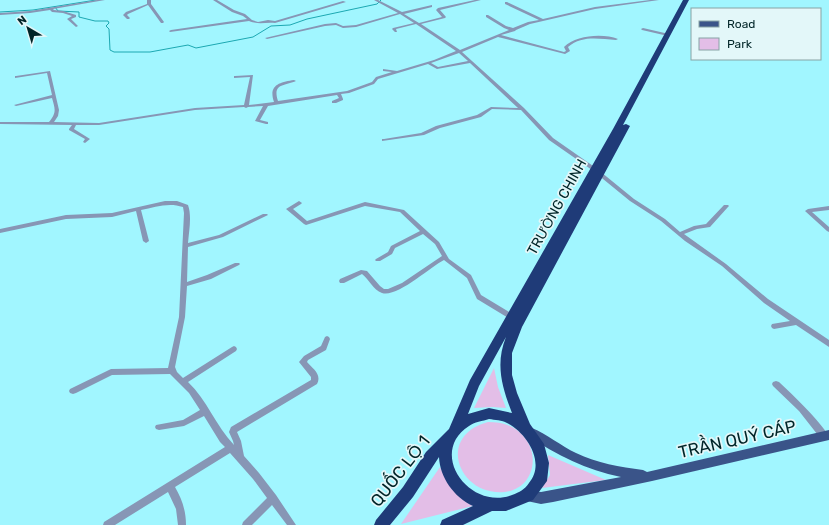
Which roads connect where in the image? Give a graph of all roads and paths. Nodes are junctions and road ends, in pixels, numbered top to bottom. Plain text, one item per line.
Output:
1 (103, 0) edge
2 (215, 0) edge
3 (376, 0) edge
4 (479, 0) edge
5 (657, 0) edge
6 (686, 0) edge
7 (691, 0) edge
8 (94, 2) junction
9 (149, 2) edge
10 (344, 2) dead end
11 (506, 3) dead end
12 (431, 6) dead end
13 (99, 7) dead end
14 (51, 8) junction
15 (401, 13) junction
16 (0, 14) edge
17 (487, 16) dead end
18 (128, 18) dead end
19 (249, 20) junction
20 (543, 20) junction
21 (162, 22) dead end
22 (417, 24) junction
23 (76, 26) dead end
24 (643, 29) dead end
25 (514, 30) junction
26 (171, 31) dead end
27 (396, 31) dead end
28 (668, 35) junction
29 (499, 36) junction
30 (267, 38) dead end
31 (616, 39) dead end
32 (459, 52) junction
33 (471, 62) junction
34 (428, 63) junction
35 (384, 70) dead end
36 (396, 72) junction
37 (235, 76) dead end
38 (16, 77) dead end
39 (294, 81) dead end
40 (338, 93) junction
41 (54, 96) junction
42 (334, 102) dead end
43 (276, 103) junction
44 (16, 105) dead end
45 (266, 105) junction
46 (246, 106) junction
47 (522, 109) junction
48 (0, 123) edge
49 (266, 123) dead end
50 (50, 124) junction
51 (74, 125) junction
52 (384, 140) dead end
53 (85, 142) dead end
54 (597, 172) junction
55 (299, 203) dead end
56 (726, 206) dead end
57 (829, 208) edge
58 (138, 209) junction
59 (265, 215) dead end
60 (0, 230) edge
61 (829, 230) edge
62 (424, 231) junction
63 (680, 234) junction
64 (146, 241) dead end
65 (185, 246) junction
66 (445, 257) junction
67 (378, 260) dead end
68 (237, 264) dead end
69 (342, 281) dead end
70 (184, 285) junction
71 (512, 317) junction
72 (798, 322) junction
73 (774, 326) dead end
74 (327, 339) dead end
75 (829, 344) edge
76 (234, 349) dead end
77 (172, 371) junction
78 (182, 382) junction
79 (776, 384) dead end
80 (72, 391) dead end
81 (204, 412) junction
82 (159, 427) dead end
83 (527, 429) junction
84 (452, 434) junction
85 (826, 436) edge
86 (231, 448) junction
87 (240, 459) junction
88 (652, 476) junction
89 (170, 486) junction
90 (526, 496) junction
91 (273, 498) junction
92 (492, 504) junction
93 (117, 522) edge
94 (107, 525) edge
95 (182, 525) edge
96 (246, 525) edge
97 (292, 525) edge
98 (381, 525) edge
99 (447, 525) edge

1 - 8 street
2 - 19 street
3 - 15 street
4 - 22 street
5 - 20 street
6 - 28 highway, TRƯỜNG CHINH
7 - 54 highway, TRƯỜNG CHINH
8 - 13 street
8 - 14 street
9 - 18 street
9 - 21 street
10 - 19 street
11 - 20 street
12 - 15 street
14 - 16 street
14 - 23 street
15 - 22 street
15 - 30 street
17 - 25 street
19 - 26 street
20 - 25 street
22 - 27 street
22 - 32 street
24 - 28 street
25 - 29 street
28 - 54 highway, TRƯỜNG CHINH
29 - 31 street
29 - 32 street
32 - 33 street
32 - 34 street
33 - 34 street
33 - 47 street
34 - 36 street
35 - 36 street
36 - 40 street
37 - 46 street
38 - 41 street
39 - 43 street
40 - 42 street
40 - 43 street
41 - 44 street
41 - 50 street
43 - 45 street
45 - 46 street
45 - 49 street
46 - 51 street
47 - 52 street
47 - 54 street
48 - 50 street
50 - 51 street
51 - 53 street
54 - 63 street
54 - 71 highway, TRƯỜNG CHINH
54 - 83 highway, TRƯỜNG CHINH
55 - 62 street
56 - 63 street
57 - 61 street
58 - 60 street
58 - 64 street
58 - 65 street
59 - 65 street
62 - 66 street
62 - 67 street
63 - 72 street
65 - 70 street
66 - 69 street
66 - 71 street
68 - 70 street
70 - 77 street
71 - 84 highway, TRƯỜNG CHINH
72 - 73 street
72 - 75 street
74 - 87 street
76 - 78 street
77 - 78 street
77 - 80 street
78 - 81 street
79 - 85 street
81 - 82 street
81 - 86 street
83 - 84 highway
83 - 88 main road, TRẦN QUÝ CÁP
83 - 90 highway
84 - 92 highway
84 - 98 highway, QUỐC LỘ 1
85 - 88 main road, TRẦN QUÝ CÁP
86 - 87 street
86 - 89 street
87 - 91 street
88 - 90 main road, TRẦN QUÝ CÁP
89 - 93 street
89 - 95 street
90 - 92 highway
91 - 96 street
91 - 97 street
92 - 99 highway
93 - 94 street

